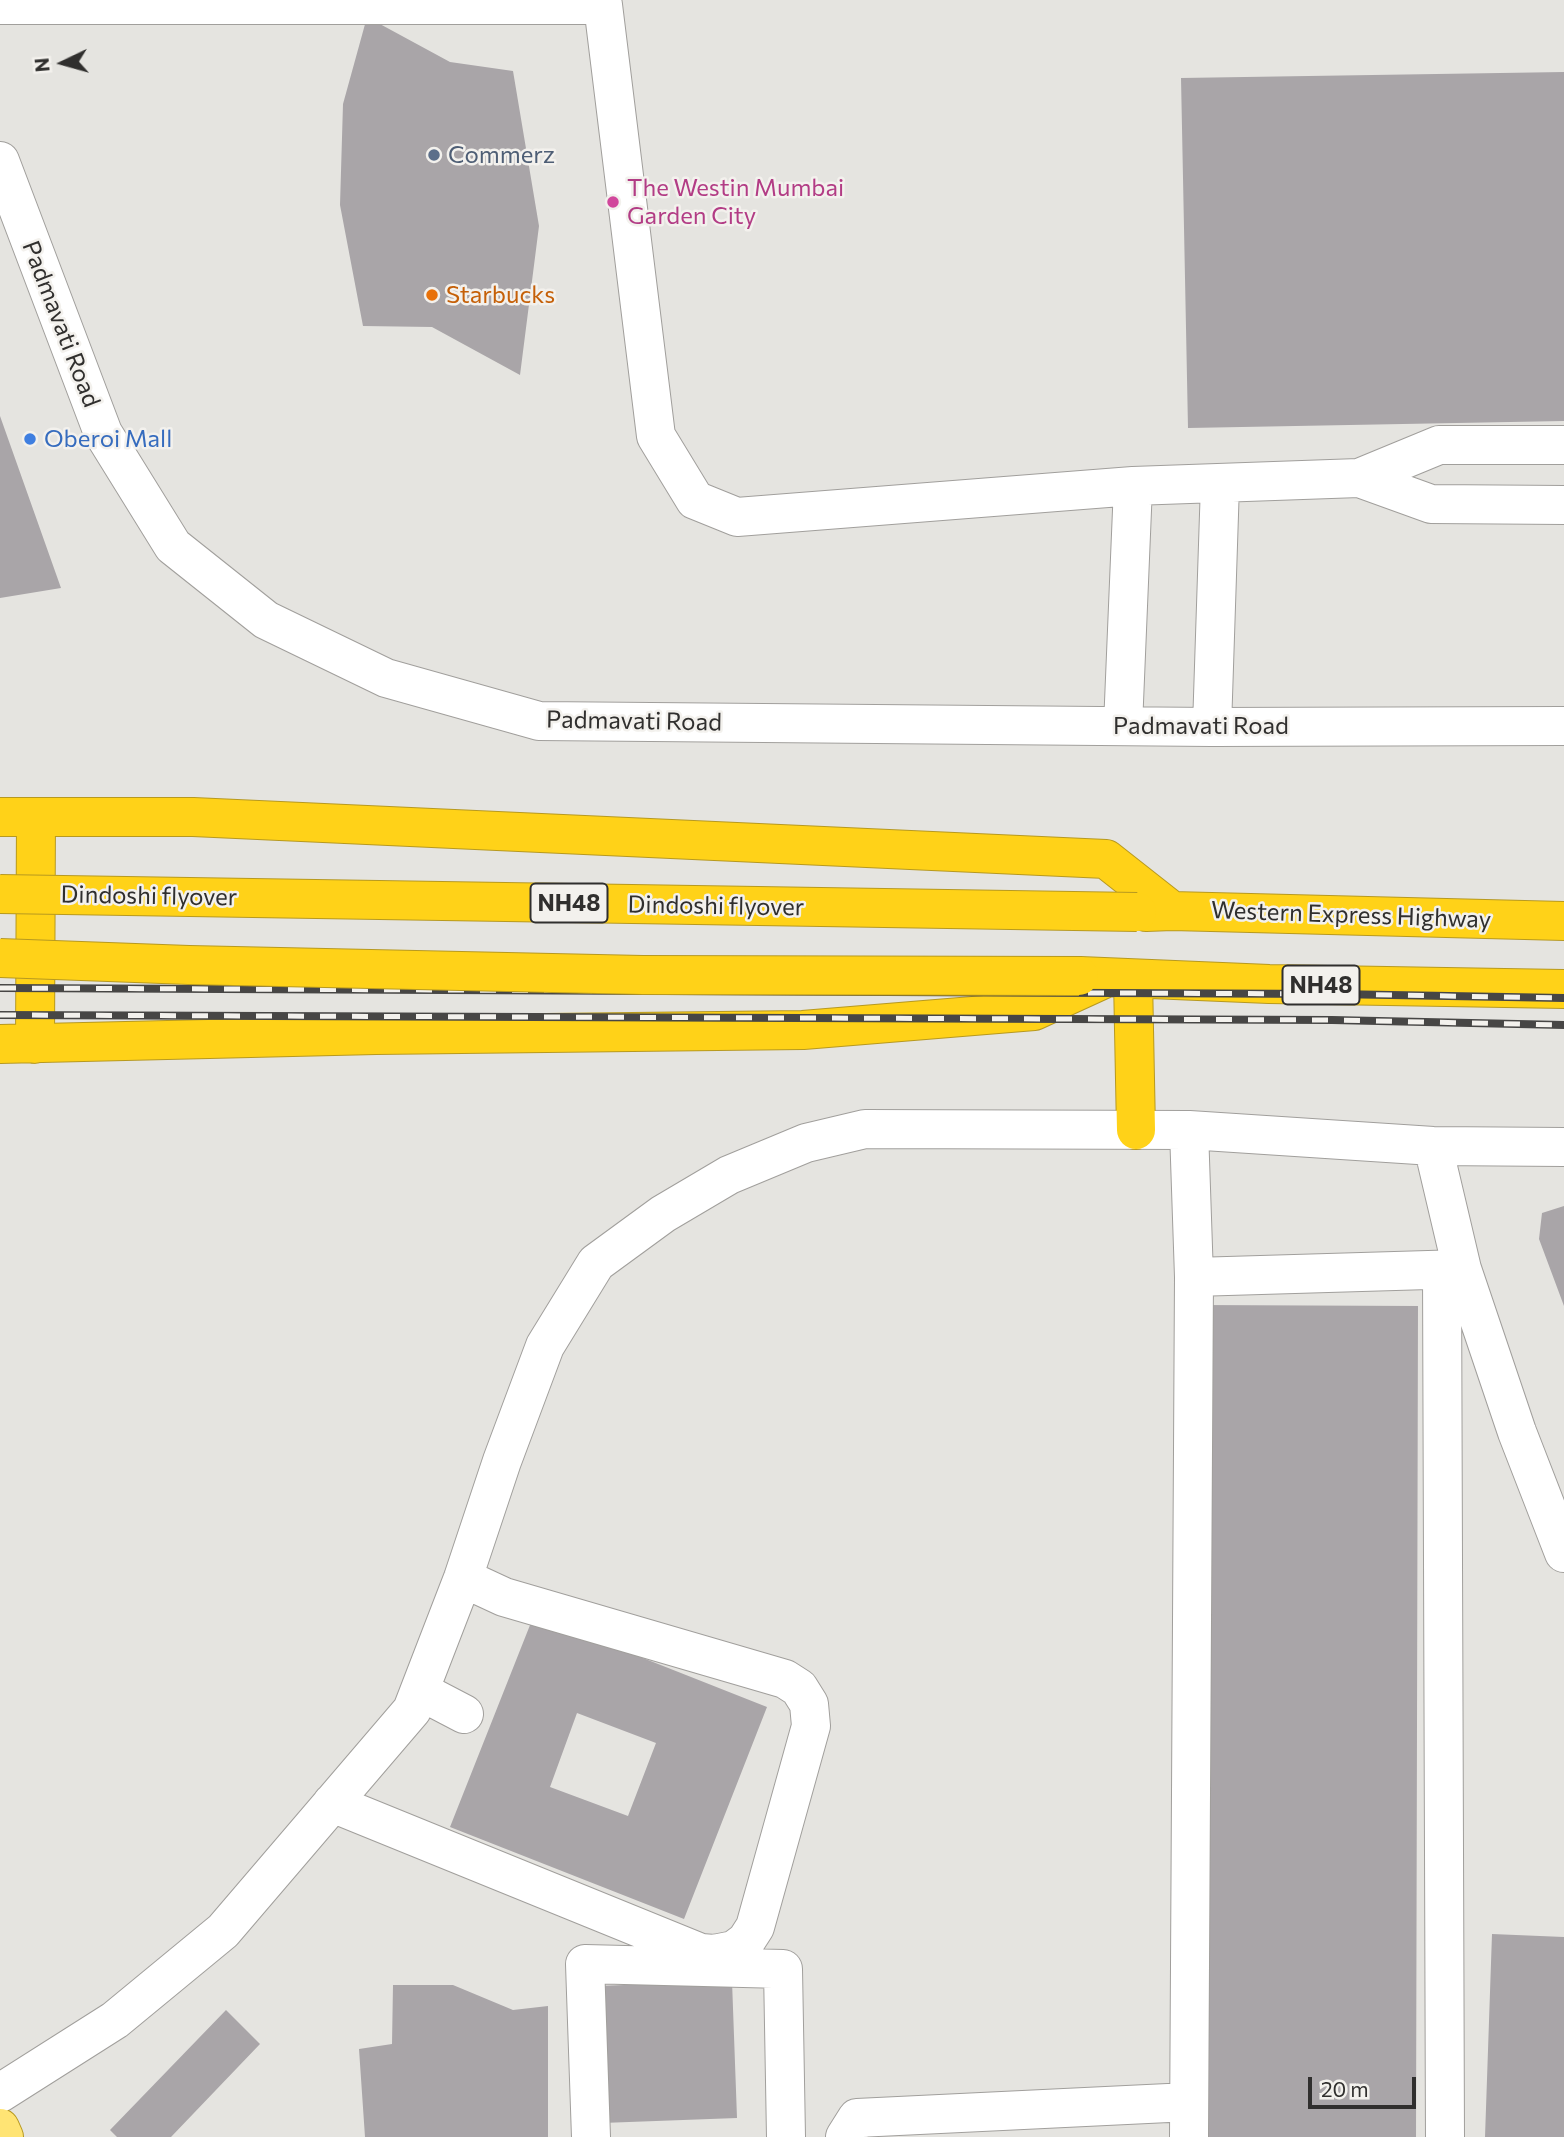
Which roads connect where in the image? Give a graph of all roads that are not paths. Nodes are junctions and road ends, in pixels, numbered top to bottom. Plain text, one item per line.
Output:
1 (0, 5) edge
2 (0, 161) edge
3 (1564, 445) edge
4 (1359, 478) junction
5 (1220, 484) junction
6 (1133, 486) junction
7 (1564, 505) edge
8 (1123, 726) junction
9 (1564, 726) edge
10 (1212, 727) junction
11 (18, 817) edge
12 (0, 894) edge
13 (1155, 911) junction
14 (1564, 921) edge
15 (0, 958) edge
16 (1106, 978) junction
17 (1564, 989) edge
18 (17, 1044) edge
19 (1136, 1130) junction
20 (1189, 1130) junction
21 (1433, 1146) junction
22 (1564, 1147) edge
23 (1452, 1270) junction
24 (1194, 1277) junction
25 (1564, 1553) edge
26 (463, 1578) junction
27 (420, 1691) junction
28 (464, 1714) dead end
29 (332, 1803) junction
30 (0, 2093) edge
31 (1189, 2120) edge
32 (0, 2128) edge
33 (4, 2137) edge
34 (591, 2137) edge
35 (786, 2137) edge
36 (845, 2137) edge
37 (1445, 2137) edge

1 - 6 street
2 - 8 street, Padmavati Road
3 - 4 street
4 - 5 street
4 - 7 street
5 - 6 street
5 - 10 street
6 - 8 street
8 - 10 street, Padmavati Road
9 - 10 street, Padmavati Road
11 - 13 highway
11 - 18 highway
12 - 13 highway, Dindoshi flyover / NH48, bridge
13 - 14 highway, Western Express Highway / NH48
15 - 16 highway, NH48, bridge
16 - 17 highway, NH48
16 - 18 highway
16 - 19 highway
19 - 20 street
19 - 26 street
20 - 21 street
20 - 24 street
21 - 22 street
21 - 23 street
23 - 24 street
23 - 25 street
23 - 37 street
24 - 31 street
26 - 27 street
26 - 29 street
27 - 28 street
27 - 29 street
29 - 30 street
31 - 36 street
32 - 33 main road
34 - 35 street

